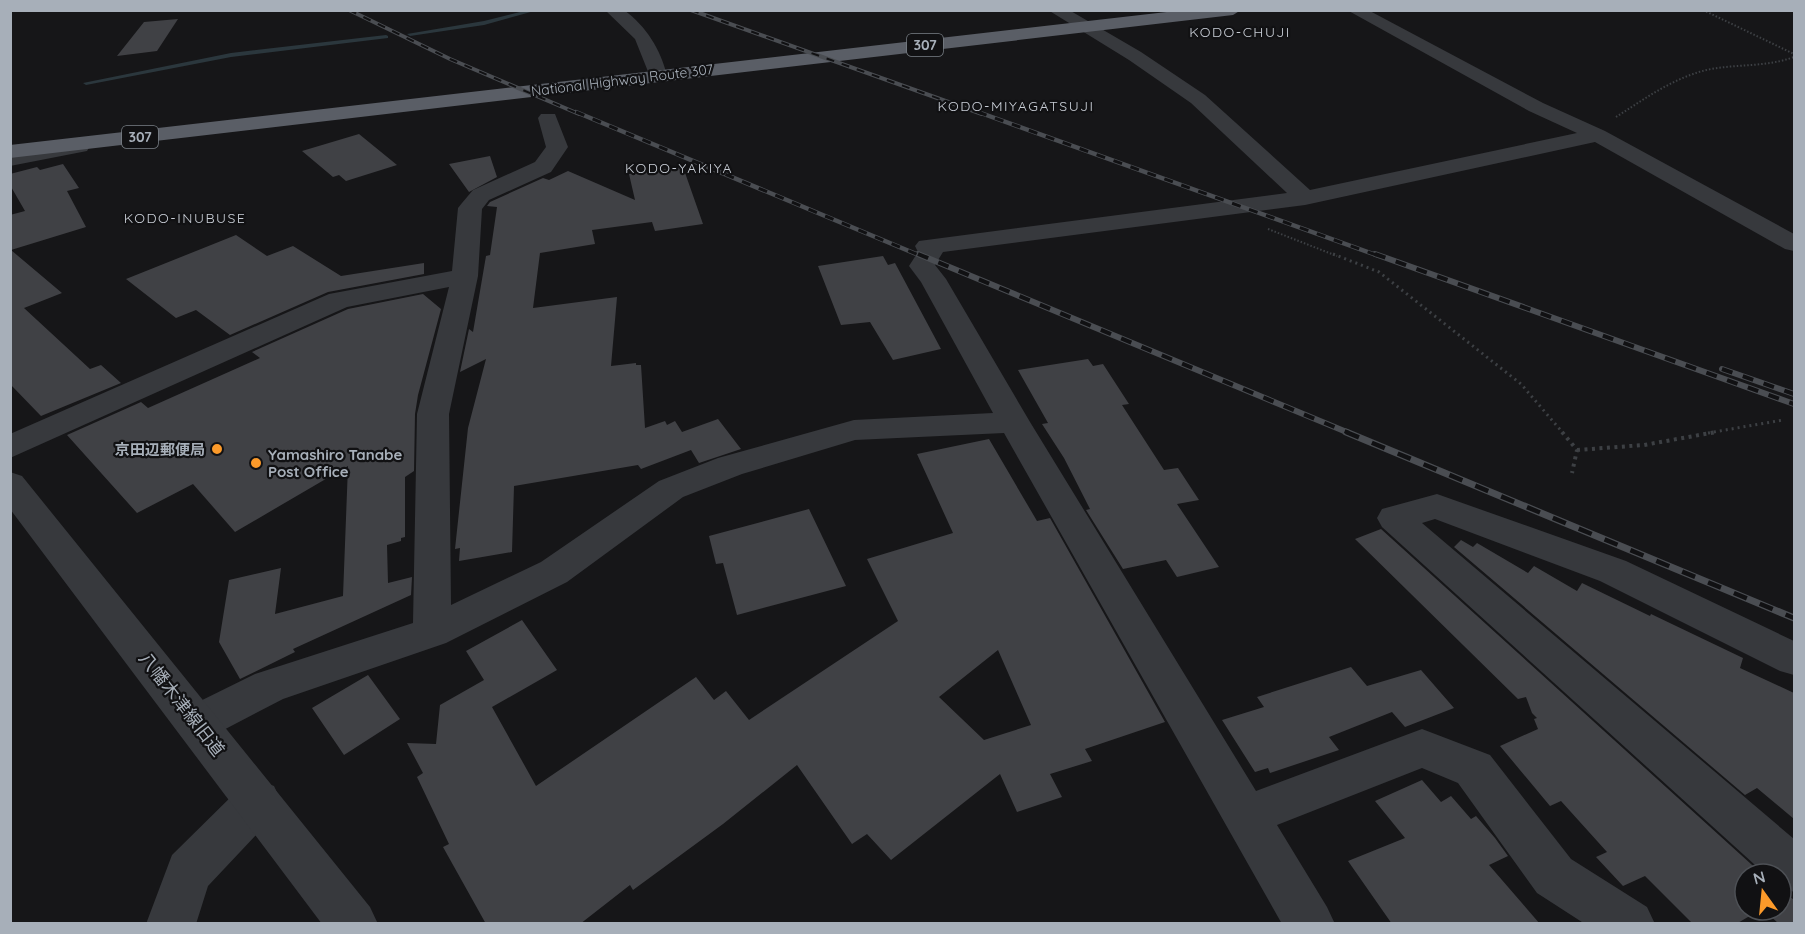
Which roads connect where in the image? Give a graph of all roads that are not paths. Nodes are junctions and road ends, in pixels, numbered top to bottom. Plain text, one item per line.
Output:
1 (612, 10) edge
2 (1056, 10) edge
3 (1233, 10) edge
4 (1355, 10) edge
5 (658, 75) junction
6 (548, 118) dead end
7 (1593, 132) junction
8 (109, 141) junction
9 (10, 152) edge
10 (10, 160) edge
11 (1305, 198) junction
12 (1794, 244) edge
13 (465, 276) junction
14 (1014, 422) junction
15 (10, 447) edge
16 (10, 484) edge
17 (432, 632) junction
18 (1794, 659) edge
19 (197, 723) junction
20 (258, 801) junction
21 (1246, 816) junction
22 (1794, 869) edge
23 (171, 924) edge
24 (353, 924) edge
25 (1310, 924) edge
26 (1630, 924) edge

1 - 5 street
2 - 11 street
3 - 5 highway, National Highway Route 307 / 307
4 - 7 street
5 - 8 highway, National Highway Route 307 / 307
6 - 13 street
7 - 11 street
7 - 12 street
8 - 9 highway, National Highway Route 307 / 307
8 - 10 street
11 - 14 street
13 - 15 street
13 - 17 street
14 - 17 street
14 - 21 street
16 - 19 street, 八幡木津線旧道
17 - 19 street
18 - 22 street
19 - 20 street, 八幡木津線旧道
20 - 23 street
20 - 24 street, 八幡木津線旧道
21 - 25 street
21 - 26 street

